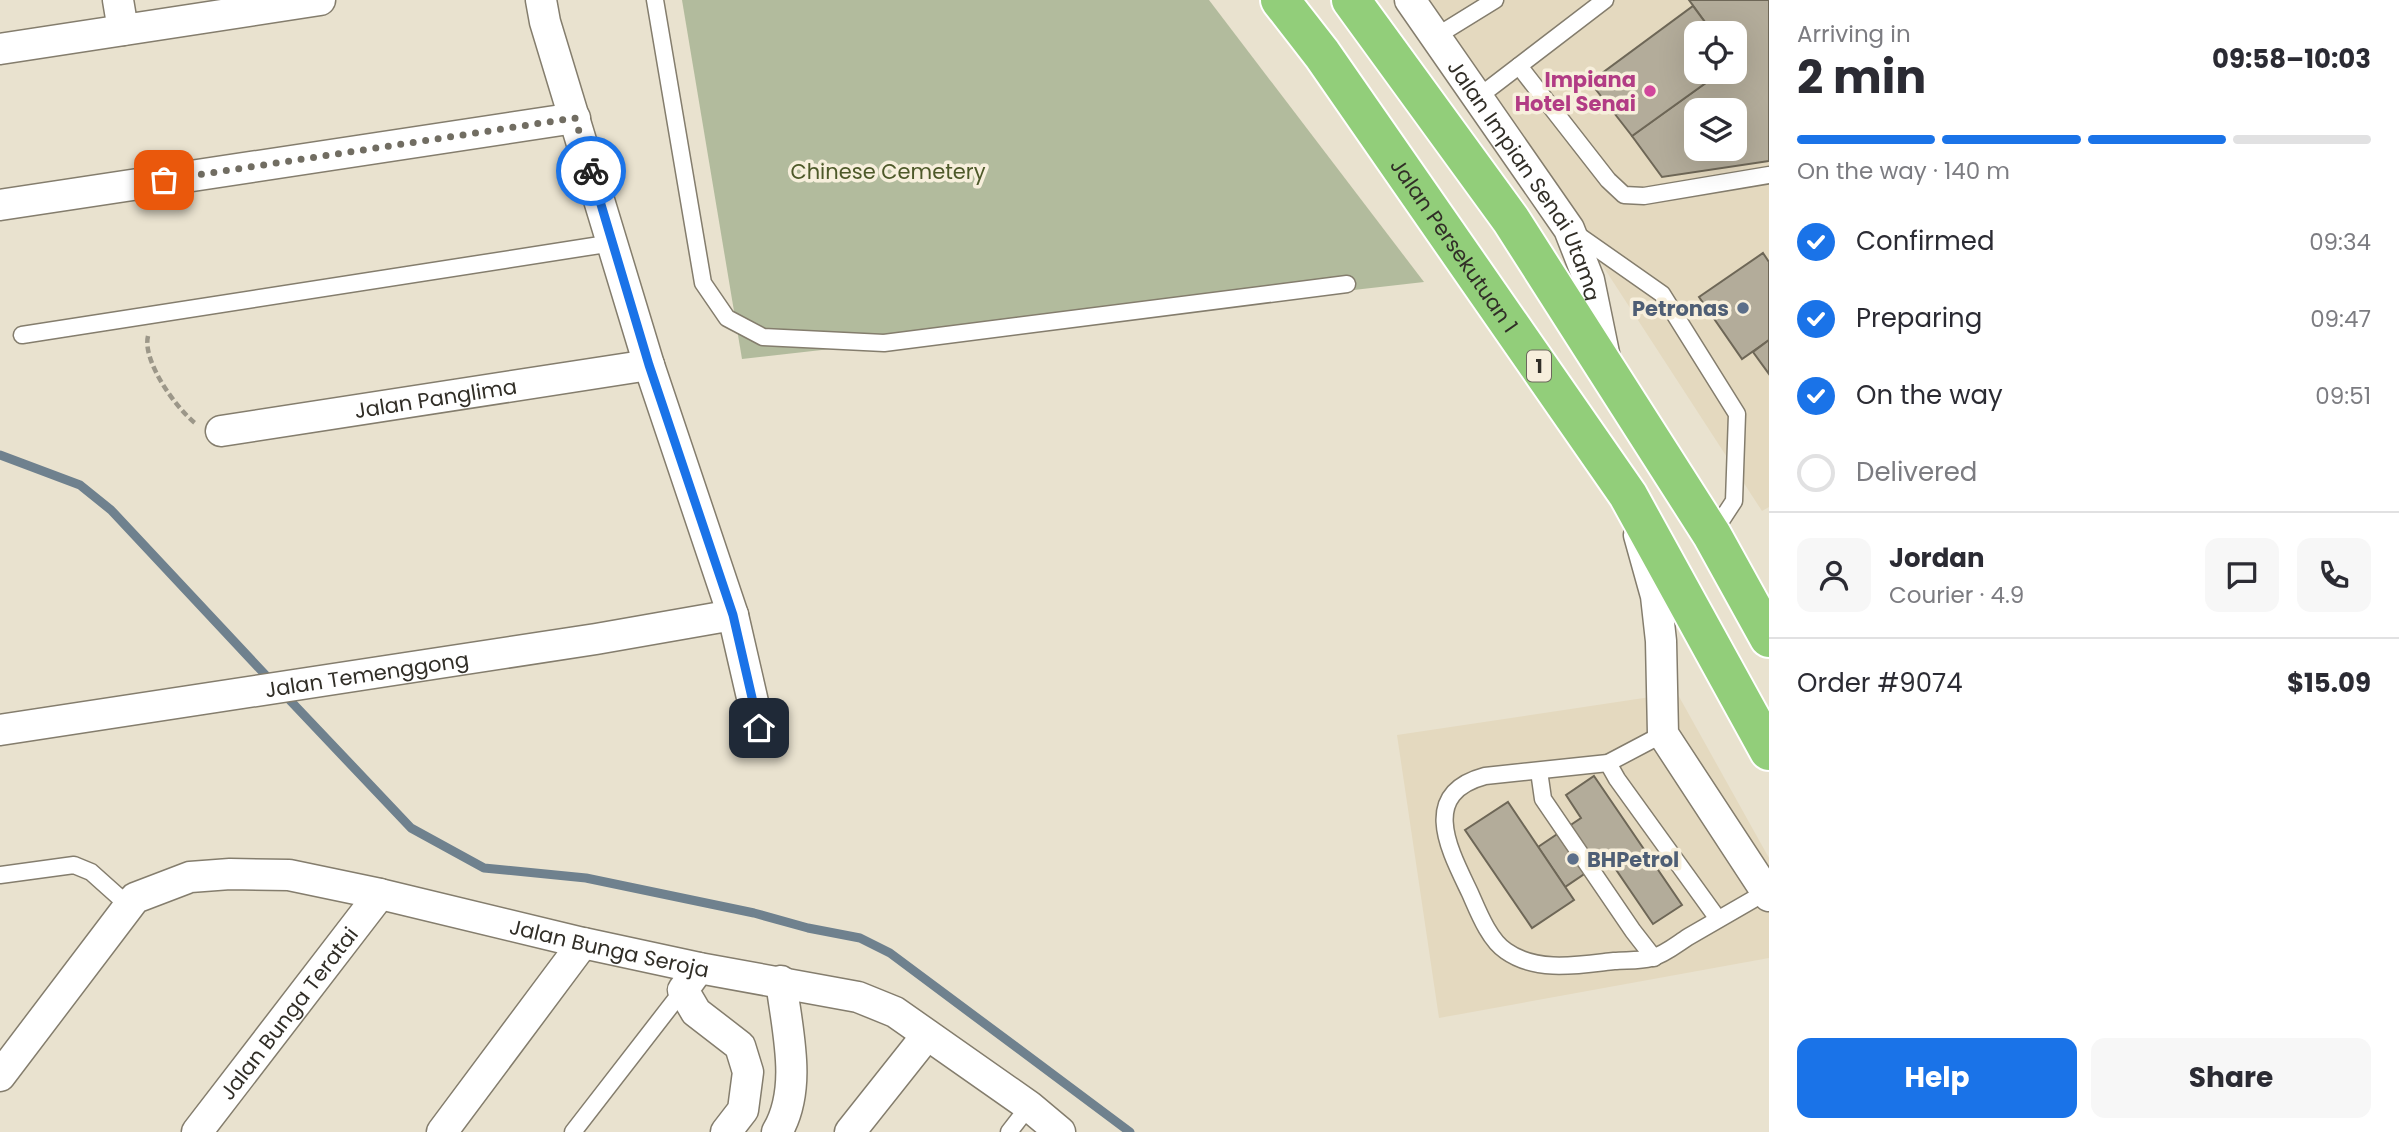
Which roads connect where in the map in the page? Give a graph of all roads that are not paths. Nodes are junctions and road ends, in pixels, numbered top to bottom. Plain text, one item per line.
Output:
1 (118, 0) edge
2 (320, 0) edge
3 (541, 0) edge
4 (655, 0) edge
5 (1280, 0) edge
6 (1351, 0) edge
7 (1410, 0) edge
8 (1494, 0) edge
9 (1605, 0) edge
10 (265, 4) edge
11 (123, 30) junction
12 (1435, 37) junction
13 (0, 50) edge
14 (1519, 66) junction
15 (1477, 98) junction
16 (575, 118) junction
17 (1769, 175) edge
18 (0, 205) edge
19 (1569, 229) junction
20 (613, 243) junction
21 (1347, 284) dead end
22 (22, 335) dead end
23 (649, 365) junction
24 (1608, 373) junction
25 (221, 431) road end
26 (1628, 495) junction
27 (1712, 535) junction
28 (733, 615) junction
29 (1769, 638) edge
30 (759, 728) dead end
31 (0, 730) edge
32 (1663, 734) junction
33 (1769, 751) edge
34 (1608, 763) junction
35 (1539, 771) junction
36 (0, 875) edge
37 (380, 894) junction
38 (1768, 894) edge
39 (129, 906) junction
40 (1718, 919) junction
41 (583, 943) junction
42 (1654, 958) junction
43 (691, 979) junction
44 (781, 981) junction
45 (927, 1035) junction
46 (0, 1076) edge
47 (1029, 1106) junction
48 (197, 1132) edge
49 (442, 1132) edge
50 (573, 1132) edge
51 (726, 1132) edge
52 (777, 1132) edge
53 (850, 1132) edge
54 (1009, 1132) edge
55 (1060, 1132) edge

1 - 11 street
2 - 10 street
3 - 16 street
4 - 21 lane
5 - 26 highway, Jalan Persekutuan 1 / 1
6 - 24 highway
7 - 12 street, Jalan Impian Senai Utama
8 - 12 lane
9 - 14 lane
10 - 11 street
11 - 13 street
12 - 15 street, Jalan Impian Senai Utama
14 - 15 lane
14 - 17 lane
15 - 19 street, Jalan Impian Senai Utama
16 - 18 street
16 - 20 street
19 - 24 street, Jalan Impian Senai Utama
19 - 27 lane
20 - 22 lane
20 - 23 street
23 - 25 street, Jalan Panglima
23 - 28 street
24 - 27 highway
26 - 32 street
26 - 33 highway, Jalan Persekutuan 1 / 1
27 - 29 highway
28 - 30 street
28 - 31 street, Jalan Temenggong
32 - 34 lane
32 - 38 street
34 - 35 lane
34 - 40 lane
35 - 42 lane
35 - 42 lane
36 - 39 lane
37 - 39 street, Jalan Bunga Seroja
37 - 41 street, Jalan Bunga Seroja
37 - 48 street, Jalan Bunga Teratai
38 - 40 lane
39 - 46 street
40 - 42 lane
41 - 43 street, Jalan Bunga Seroja
41 - 49 street
43 - 44 street, Jalan Bunga Seroja
43 - 50 lane
43 - 51 street
44 - 45 street, Jalan Bunga Seroja
44 - 52 street
45 - 47 street, Jalan Bunga Seroja
45 - 53 street
47 - 54 lane
47 - 55 street, Jalan Bunga Seroja

